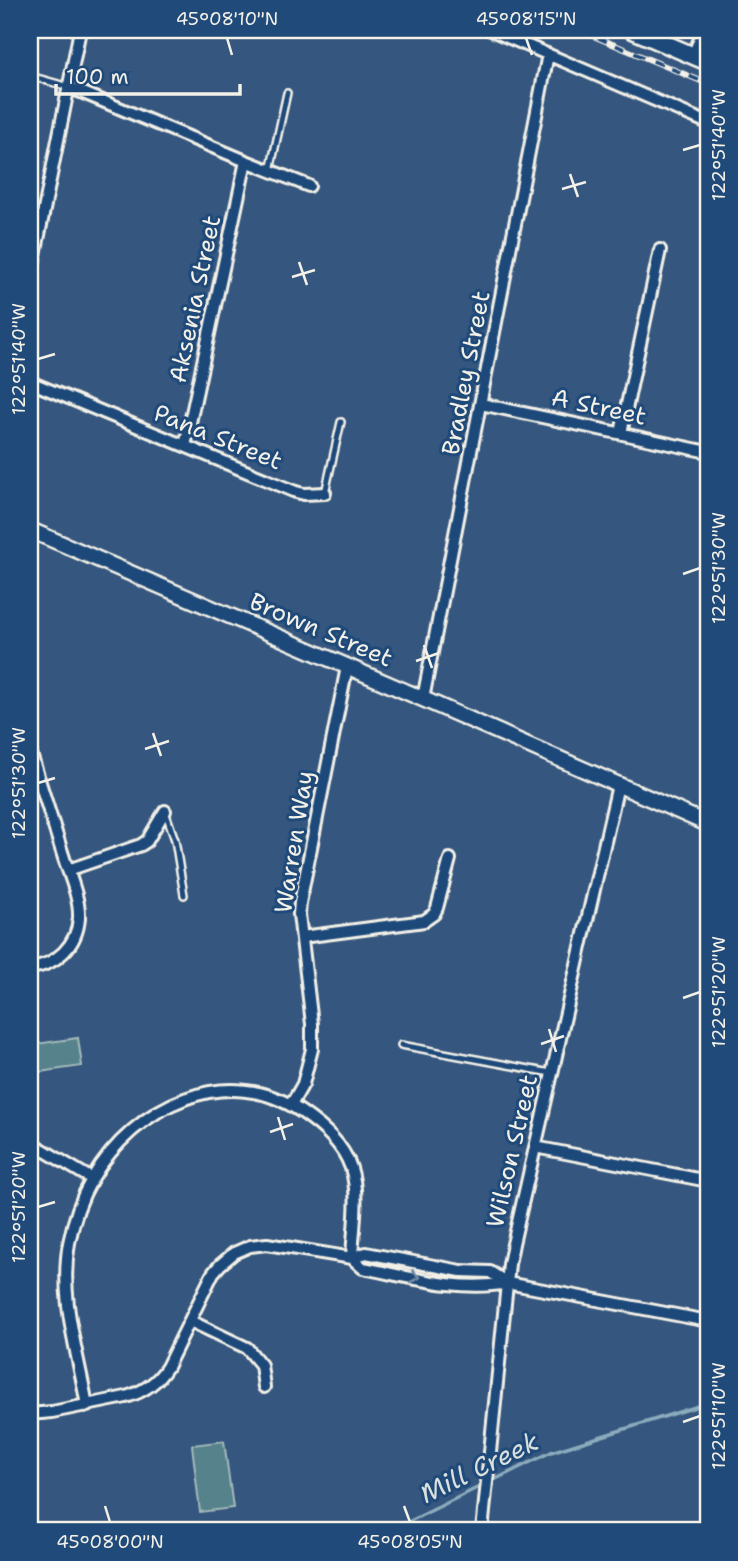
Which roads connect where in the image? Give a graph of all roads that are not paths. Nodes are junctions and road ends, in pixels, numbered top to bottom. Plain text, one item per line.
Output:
1 (80, 30) edge
2 (491, 30) edge
3 (633, 30) edge
4 (704, 30) edge
5 (548, 54) junction
6 (701, 59) edge
7 (30, 76) edge
8 (69, 87) junction
9 (287, 93) dead end
10 (708, 123) edge
11 (246, 161) junction
12 (270, 171) junction
13 (309, 186) dead end
14 (34, 236) edge
15 (660, 250) dead end
16 (30, 280) edge
17 (30, 382) edge
18 (481, 404) junction
19 (341, 422) dead end
20 (621, 433) junction
21 (184, 446) junction
22 (708, 452) edge
23 (325, 493) joint
24 (30, 530) edge
25 (347, 667) junction
26 (423, 699) junction
27 (30, 751) edge
28 (618, 785) junction
29 (165, 811) joint
30 (706, 818) edge
31 (450, 859) dead end
32 (68, 870) junction
33 (184, 895) dead end
34 (302, 937) junction
35 (30, 968) edge
36 (401, 1045) dead end
37 (551, 1073) junction
38 (291, 1105) junction
39 (30, 1142) edge
40 (535, 1147) junction
41 (92, 1180) junction
42 (708, 1181) edge
43 (352, 1258) junction
44 (507, 1283) junction
45 (190, 1321) junction
46 (708, 1321) edge
47 (264, 1387) dead end
48 (87, 1406) junction
49 (30, 1414) edge
50 (482, 1531) edge

1 - 8 street
2 - 5 street
3 - 6 main road
4 - 6 street
5 - 10 street
5 - 18 street, Bradley Street
7 - 8 lane
8 - 11 street
8 - 14 street
9 - 12 lane
11 - 12 street
11 - 21 street, Aksenia Street
12 - 13 street
14 - 16 street
15 - 20 street
17 - 21 street, Pana Street
18 - 20 street, A Street
18 - 26 street, Bradley Street
19 - 23 lane, Pana Street
20 - 22 street, A Street
21 - 23 street, Pana Street
24 - 25 street, Brown Street
25 - 26 street, Brown Street
25 - 34 street, Warren Way
26 - 28 street, Brown Street
27 - 32 street
28 - 30 street, Brown Street
28 - 37 street, Wilson Street
29 - 32 street
29 - 33 lane
31 - 34 street
32 - 35 street
34 - 38 street, Warren Way
36 - 37 lane
37 - 40 street, Wilson Street
38 - 41 street
38 - 43 street
39 - 41 street
40 - 42 street
40 - 44 street, Wilson Street
41 - 48 street
43 - 44 street
43 - 45 street
44 - 46 street
44 - 50 street, Wilson Street
45 - 47 street
45 - 48 street
48 - 49 street

